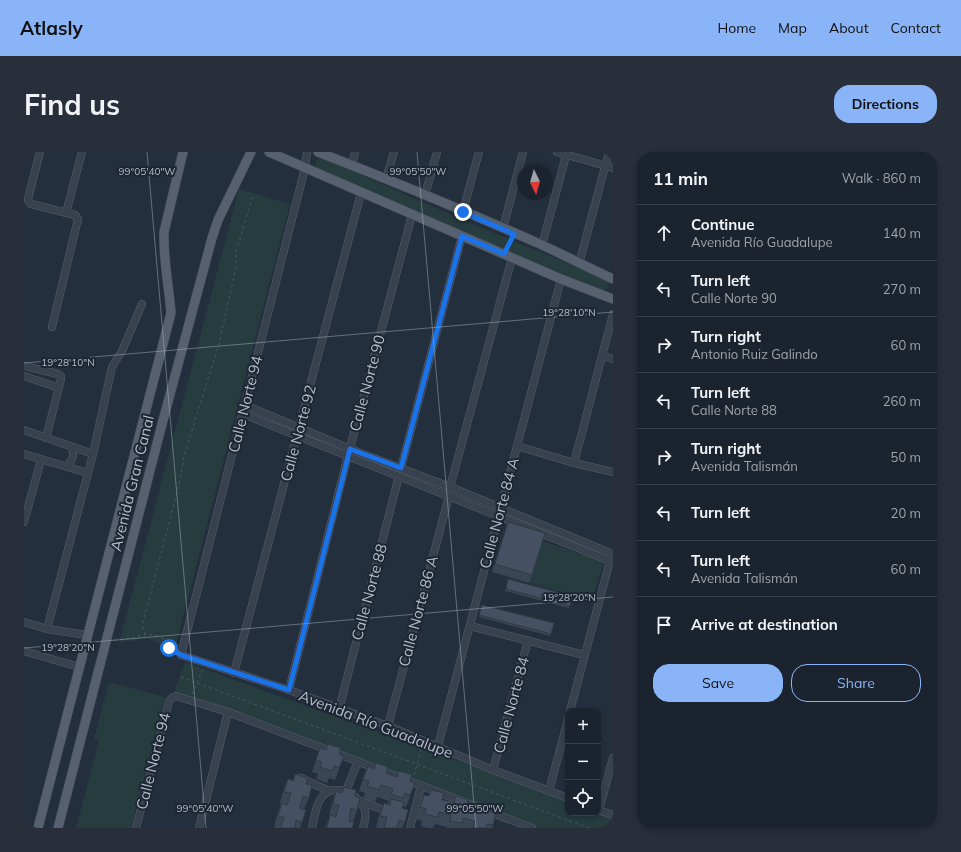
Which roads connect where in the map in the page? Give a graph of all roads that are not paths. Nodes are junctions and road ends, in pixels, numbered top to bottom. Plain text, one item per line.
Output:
1 (40, 152) edge
2 (82, 152) edge
3 (183, 152) edge
4 (251, 152) edge
5 (268, 152) edge
6 (307, 152) edge
7 (318, 152) edge
8 (355, 152) edge
9 (394, 152) edge
10 (437, 152) edge
11 (479, 152) edge
12 (523, 152) edge
13 (557, 152) edge
14 (608, 152) edge
15 (566, 153) edge
16 (352, 165) junction
17 (605, 166) junction
18 (305, 168) junction
19 (613, 168) edge
20 (386, 179) junction
21 (361, 193) junction
22 (425, 195) junction
23 (463, 212) junction
24 (66, 213) junction
25 (412, 215) junction
26 (503, 228) junction
27 (462, 236) junction
28 (542, 245) junction
29 (508, 256) junction
30 (579, 264) junction
31 (560, 279) junction
32 (613, 279) edge
33 (613, 299) edge
34 (142, 304) dead end
35 (613, 314) edge
36 (52, 327) dead end
37 (602, 356) junction
38 (613, 359) edge
39 (24, 366) edge
40 (24, 376) edge
41 (59, 388) junction
42 (245, 405) junction
43 (243, 414) junction
44 (300, 428) junction
45 (24, 430) edge
46 (298, 436) junction
47 (46, 438) junction
48 (517, 446) junction
49 (71, 447) junction
50 (350, 449) junction
51 (24, 454) edge
52 (93, 454) junction
53 (348, 456) junction
54 (41, 460) junction
55 (574, 463) junction
56 (66, 466) junction
57 (401, 468) junction
58 (88, 472) junction
59 (613, 472) edge
60 (399, 476) junction
61 (450, 487) junction
62 (449, 496) junction
63 (26, 507) edge
64 (500, 508) junction
65 (498, 516) junction
66 (24, 522) edge
67 (612, 556) edge
68 (24, 622) edge
69 (470, 626) junction
70 (47, 629) junction
71 (87, 635) junction
72 (528, 640) junction
73 (24, 651) edge
74 (181, 655) joint
75 (584, 655) junction
76 (79, 667) junction
77 (234, 673) junction
78 (289, 690) junction
79 (339, 708) junction
80 (571, 708) edge
81 (228, 712) junction
82 (388, 726) junction
83 (565, 730) edge
84 (438, 746) junction
85 (613, 758) edge
86 (358, 761) junction
87 (493, 770) junction
88 (301, 778) edge
89 (421, 786) junction
90 (329, 791) junction
91 (346, 791) junction
92 (549, 791) junction
93 (565, 797) edge
94 (360, 801) junction
95 (601, 803) edge
96 (381, 809) edge
97 (601, 811) edge
98 (613, 815) edge
99 (38, 828) edge
100 (58, 828) edge
101 (136, 828) edge
102 (199, 828) edge
103 (312, 828) edge
104 (363, 828) edge
105 (410, 828) edge
106 (532, 828) edge

1 - 24 street
2 - 24 street
3 - 71 main road, Avenida Gran Canal
4 - 100 main road, Avenida Gran Canal
5 - 18 main road
6 - 18 street, Calle Norte 94
7 - 16 main road
8 - 16 street
9 - 20 street
10 - 22 street
11 - 23 street
12 - 26 street
13 - 15 street
14 - 17 street
15 - 17 street
15 - 28 street
16 - 20 main road
17 - 19 street
17 - 30 street
18 - 21 main road
18 - 42 street, Calle Norte 94
20 - 22 main road
21 - 25 main road
21 - 44 street, Calle Norte 92
22 - 23 main road
23 - 26 main road
24 - 36 street
25 - 27 main road
25 - 50 street, Calle Norte 90
26 - 28 main road
27 - 29 main road
27 - 57 street
28 - 30 main road
29 - 31 main road
29 - 61 street
30 - 32 main road
31 - 33 main road
31 - 48 street, Calle Norte 84 A
34 - 52 street
35 - 37 street
37 - 38 street
37 - 55 street
39 - 41 street
40 - 41 street
41 - 47 street
42 - 43 street, Calle Norte 94
42 - 44 street
43 - 46 street
43 - 74 street, Calle Norte 94
44 - 46 street, Calle Norte 92
44 - 50 street
45 - 47 street
46 - 53 street
46 - 77 street, Calle Norte 92
47 - 49 street
48 - 55 street
48 - 64 street, Calle Norte 84 A
49 - 52 street
49 - 56 street
50 - 53 street, Calle Norte 90
50 - 57 street
51 - 54 street
52 - 58 street
53 - 60 street
53 - 78 street, Calle Norte 90
54 - 56 street
54 - 63 street
55 - 59 street
56 - 58 street
57 - 61 street
58 - 70 street
60 - 62 street
60 - 79 street, Calle Norte 88
61 - 64 street
62 - 65 street
62 - 82 street, Calle Norte 86 A
63 - 66 street
64 - 65 street, Calle Norte 84 A
64 - 67 street
65 - 67 street
65 - 69 street, Calle Norte 84 A
67 - 75 street
68 - 70 street
69 - 72 street
69 - 84 street, Calle Norte 84 A
70 - 71 street
71 - 76 main road, Avenida Gran Canal
72 - 75 street
72 - 87 street, Calle Norte 84
73 - 76 street
74 - 77 street, Avenida Río Guadalupe
75 - 80 street
76 - 99 main road, Avenida Gran Canal
77 - 78 street, Avenida Río Guadalupe
78 - 79 street, Avenida Río Guadalupe
79 - 82 street, Avenida Río Guadalupe
81 - 86 street
81 - 101 street, Calle Norte 94
81 - 102 street
82 - 84 street, Avenida Río Guadalupe
83 - 92 street
84 - 87 street, Avenida Río Guadalupe
85 - 95 street
86 - 89 street
86 - 91 street
87 - 92 street, Avenida Río Guadalupe
88 - 90 street
89 - 105 street
89 - 106 street
90 - 91 street
90 - 103 street
91 - 94 street
92 - 93 street, Avenida Río Guadalupe
94 - 96 street
94 - 104 street
97 - 98 street

